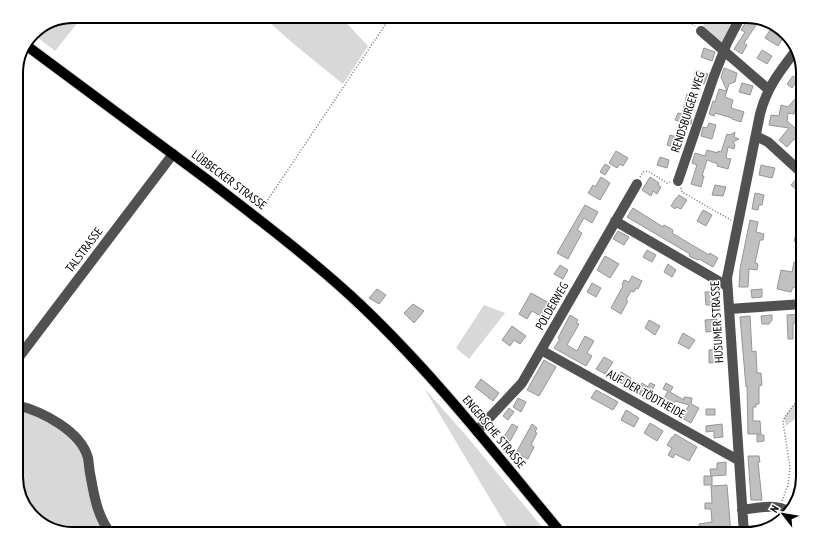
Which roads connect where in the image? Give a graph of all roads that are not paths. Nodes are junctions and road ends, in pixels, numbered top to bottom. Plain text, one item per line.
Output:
1 (738, 23) edge
2 (701, 32) road end
3 (30, 48) edge
4 (724, 52) junction
5 (792, 55) edge
6 (768, 89) junction
7 (756, 136) junction
8 (173, 154) junction
9 (796, 168) edge
10 (678, 181) road end
11 (637, 184) dead end
12 (615, 221) junction
13 (727, 286) junction
14 (796, 304) edge
15 (729, 309) junction
16 (404, 348) joint
17 (542, 350) junction
18 (23, 351) edge
19 (23, 408) edge
20 (477, 431) junction
21 (738, 460) junction
22 (742, 510) junction
23 (784, 510) edge
24 (107, 527) edge
25 (556, 527) edge
26 (743, 527) edge

1 - 4 street, RENDSBURGER WEG
2 - 4 street
3 - 8 main road, LÜBBECKER STRASSE
4 - 6 street
4 - 10 street, RENDSBURGER WEG
5 - 6 street, HUSUMER STRASSE
6 - 7 street, HUSUMER STRASSE
7 - 9 street
7 - 13 street, HUSUMER STRASSE
8 - 16 main road, LÜBBECKER STRASSE
8 - 18 street, TALSTRASSE
11 - 12 street, POLDERWEG
12 - 13 street
12 - 17 street, POLDERWEG
13 - 15 street, HUSUMER STRASSE
14 - 15 street
15 - 21 street, HUSUMER STRASSE
16 - 20 main road, ENGERSCHE STRASSE
17 - 20 street, POLDERWEG
17 - 21 street, AUF DER TÖDTHEIDE
19 - 24 street
20 - 25 main road, ENGERSCHE STRASSE
21 - 22 street, HUSUMER STRASSE
22 - 23 street
22 - 26 street, HUSUMER STRASSE

